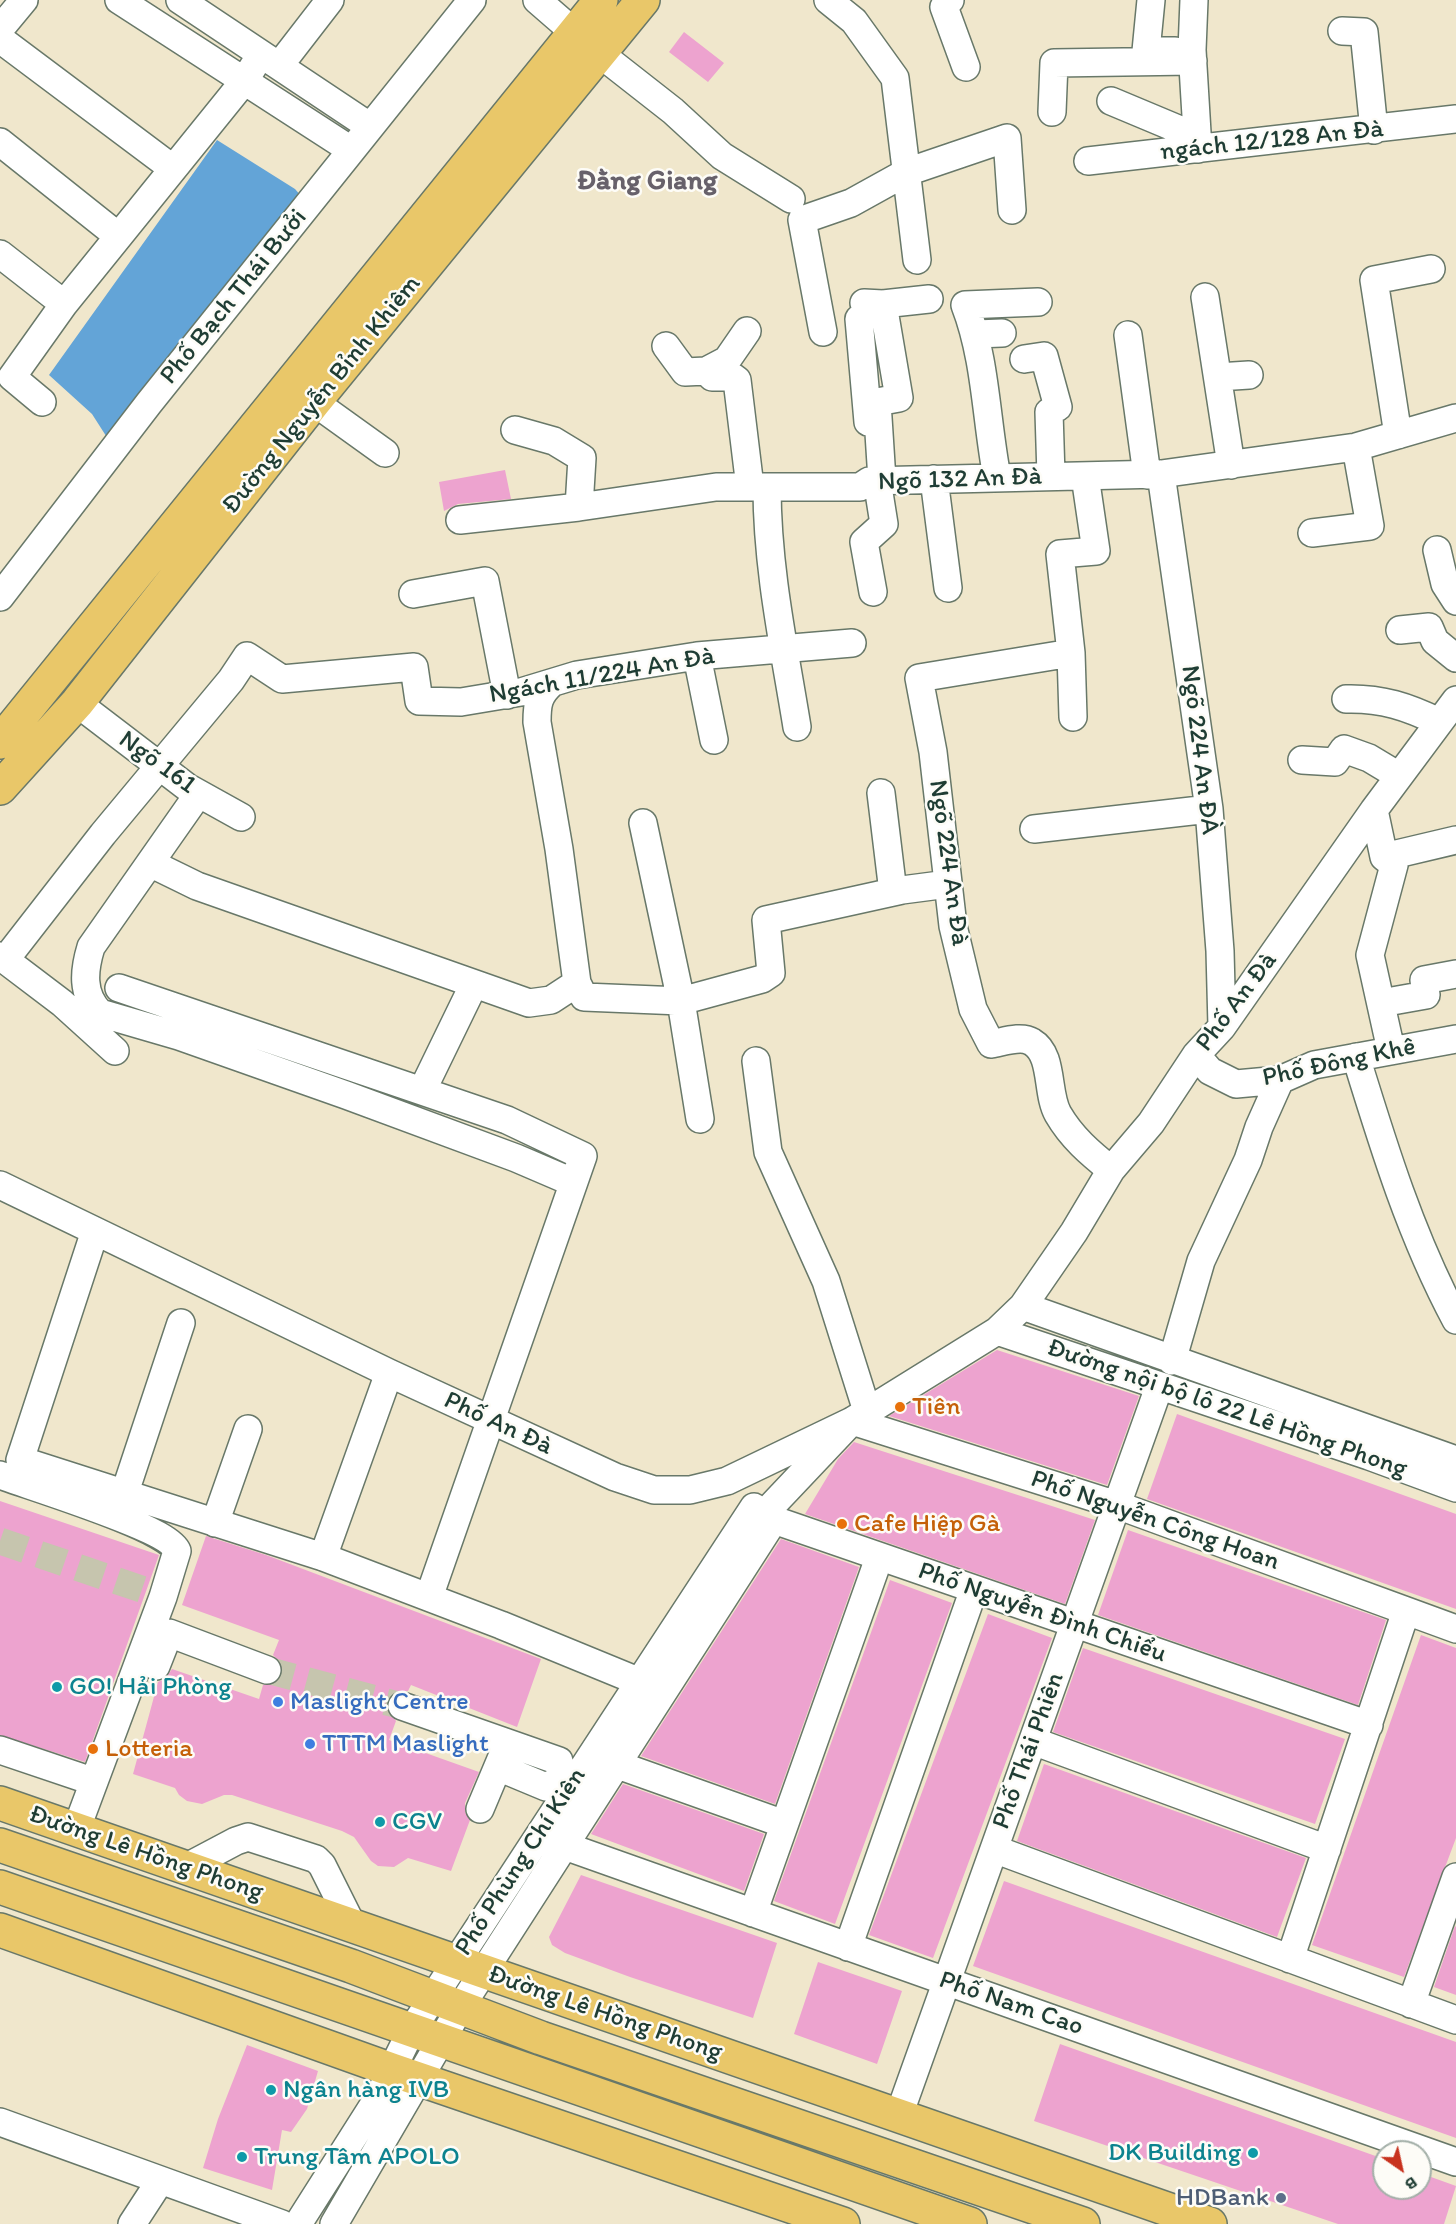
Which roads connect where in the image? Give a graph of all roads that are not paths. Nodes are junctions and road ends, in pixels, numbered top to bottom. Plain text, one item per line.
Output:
1 (24, 0) edge
2 (119, 0) edge
3 (180, 0) edge
4 (330, 0) edge
5 (472, 0) edge
6 (537, 0) edge
7 (601, 0) edge
8 (643, 0) edge
9 (828, 0) edge
10 (950, 0) edge
11 (1150, 0) edge
12 (1194, 0) edge
13 (0, 29) edge
14 (1342, 31) dead end
15 (0, 39) edge
16 (587, 43) junction
17 (1192, 56) junction
18 (270, 60) junction
19 (966, 67) dead end
20 (245, 80) junction
21 (1111, 101) dead end
22 (1052, 112) dead end
23 (1456, 119) edge
24 (369, 126) junction
25 (1374, 130) junction
26 (0, 142) edge
27 (1197, 143) junction
28 (351, 150) junction
29 (1088, 161) dead end
30 (172, 168) junction
31 (906, 172) junction
32 (791, 199) dead end
33 (1012, 210) dead end
34 (118, 236) junction
35 (0, 254) edge
36 (917, 260) dead end
37 (1431, 269) dead end
38 (1206, 297) dead end
39 (928, 299) dead end
40 (1038, 302) dead end
41 (64, 304) junction
42 (747, 331) dead end
43 (823, 332) dead end
44 (1128, 335) dead end
45 (666, 346) dead end
46 (1024, 359) dead end
47 (706, 371) junction
48 (6, 373) edge
49 (1249, 375) dead end
50 (1218, 377) junction
51 (42, 402) dead end
52 (314, 402) junction
53 (1456, 418) edge
54 (515, 430) dead end
55 (1398, 435) junction
56 (1356, 447) junction
57 (385, 453) dead end
58 (1231, 465) junction
59 (1154, 475) junction
60 (1085, 476) junction
61 (997, 477) junction
62 (1051, 477) junction
63 (934, 479) junction
64 (876, 480) junction
65 (758, 487) junction
66 (579, 507) junction
67 (460, 520) dead end
68 (1312, 533) dead end
69 (1437, 550) dead end
70 (948, 588) dead end
71 (873, 592) dead end
72 (413, 594) dead end
73 (0, 597) edge
74 (1456, 601) edge
75 (1400, 630) dead end
76 (852, 643) dead end
77 (786, 649) junction
78 (1071, 653) junction
79 (697, 656) junction
80 (1456, 658) edge
81 (552, 683) junction
82 (507, 695) junction
83 (1346, 699) dead end
84 (1456, 700) edge
85 (77, 703) junction
86 (1073, 717) dead end
87 (1439, 722) junction
88 (797, 727) dead end
89 (714, 740) dead end
90 (0, 742) edge
91 (1302, 760) dead end
92 (160, 766) junction
93 (1399, 776) junction
94 (0, 788) edge
95 (882, 793) dead end
96 (192, 803) dead end
97 (1209, 809) junction
98 (1374, 810) junction
99 (241, 818) dead end
100 (643, 823) dead end
101 (1034, 829) dead end
102 (1456, 840) edge
103 (1384, 857) junction
104 (150, 863) junction
105 (948, 884) junction
106 (893, 892) junction
107 (3, 958) edge
108 (1456, 974) edge
109 (577, 983) junction
110 (474, 984) junction
111 (119, 988) dead end
112 (681, 1001) junction
113 (1381, 1003) junction
114 (1222, 1027) junction
115 (1456, 1039) edge
116 (1390, 1050) junction
117 (115, 1051) dead end
118 (1196, 1055) junction
119 (1356, 1058) junction
120 (756, 1061) dead end
121 (1280, 1080) junction
122 (422, 1091) junction
123 (700, 1119) dead end
124 (1111, 1170) junction
125 (572, 1182) junction
126 (0, 1185) edge
127 (95, 1231) junction
128 (1023, 1306) junction
129 (1456, 1320) edge
130 (181, 1323) dead end
131 (997, 1331) junction
132 (1172, 1360) junction
133 (389, 1373) junction
134 (1159, 1387) junction
135 (859, 1416) junction
136 (490, 1421) junction
137 (248, 1429) dead end
138 (1456, 1460) edge
139 (7, 1464) edge
140 (727, 1481) junction
141 (1456, 1488) edge
142 (124, 1495) junction
143 (1117, 1505) junction
144 (764, 1514) junction
145 (214, 1523) junction
146 (323, 1557) junction
147 (879, 1557) junction
148 (974, 1589) junction
149 (429, 1597) junction
150 (1406, 1611) junction
151 (1074, 1624) junction
152 (1456, 1629) edge
153 (267, 1670) tunnel mouth
154 (640, 1682) junction
155 (402, 1706) tunnel mouth
156 (1369, 1725) junction
157 (1033, 1741) junction
158 (508, 1742) junction
159 (0, 1750) edge
160 (498, 1767) junction
161 (612, 1773) junction
162 (573, 1777) junction
163 (92, 1781) junction
164 (0, 1803) edge
165 (480, 1809) dead end
166 (784, 1824) junction
167 (83, 1832) junction
168 (0, 1845) edge
169 (565, 1846) junction
170 (994, 1849) junction
171 (1327, 1849) junction
172 (185, 1868) junction
173 (1456, 1877) edge
174 (0, 1887) edge
175 (753, 1913) junction
176 (353, 1927) junction
177 (0, 1930) edge
178 (848, 1947) junction
179 (1290, 1959) junction
180 (470, 1968) junction
181 (947, 1981) junction
182 (447, 2003) junction
183 (1411, 2004) junction
184 (1456, 2020) edge
185 (426, 2036) junction
186 (406, 2074) junction
187 (899, 2115) junction
188 (3, 2132) edge
189 (1456, 2162) edge
190 (160, 2181) junction
191 (132, 2224) edge
192 (282, 2224) edge
193 (298, 2224) edge
194 (334, 2224) edge
195 (843, 2224) edge
196 (970, 2224) edge
197 (1083, 2224) edge
198 (1210, 2224) edge

1 - 13 street
2 - 20 street
3 - 18 street
4 - 18 street
5 - 24 street, Phố Bạch Thái Bưởi
6 - 16 street
7 - 16 main road, Đường Nguyễn Bỉnh Khiêm
8 - 16 main road, Đường Nguyễn Bỉnh Khiêm
9 - 31 street
10 - 19 street
11 - 17 street
12 - 17 street
14 - 25 street
15 - 30 street
16 - 32 street
16 - 52 main road, Đường Nguyễn Bỉnh Khiêm
16 - 90 main road, Đường Nguyễn Bỉnh Khiêm
17 - 22 street
17 - 27 street
18 - 20 street
18 - 24 street
20 - 28 street
20 - 30 street
21 - 27 street
23 - 25 street, ngách 12/128 An Đà
24 - 28 street, Phố Bạch Thái Bưởi
25 - 27 street, ngách 12/128 An Đà
26 - 34 street
27 - 29 street, ngách 12/128 An Đà
28 - 73 street, Phố Bạch Thái Bưởi
30 - 34 street
31 - 33 street
31 - 36 street
31 - 43 street
34 - 41 street
35 - 41 street
37 - 55 street
38 - 50 street
39 - 64 street
40 - 61 street
41 - 48 street
42 - 47 street
44 - 59 street, Ngõ 224 An ĐÀ
45 - 47 street
46 - 62 street
47 - 65 street
48 - 51 street
49 - 50 street
50 - 58 street
52 - 57 street
52 - 85 main road, Đường Nguyễn Bỉnh Khiêm
53 - 55 street, Ngõ 132 An Đà
54 - 66 street
55 - 56 street, Ngõ 132 An Đà
56 - 58 street, Ngõ 132 An Đà
56 - 68 street
58 - 59 street, Ngõ 132 An Đà
59 - 60 street, Ngõ 132 An Đà
59 - 97 street, Ngõ 224 An ĐÀ
60 - 62 street, Ngõ 132 An Đà
60 - 78 street
61 - 62 street, Ngõ 132 An Đà
61 - 63 street, Ngõ 132 An Đà
63 - 64 street, Ngõ 132 An Đà
63 - 70 street
64 - 65 street, Ngõ 132 An Đà
64 - 71 street
65 - 66 street, Ngõ 132 An Đà
65 - 77 street
66 - 67 street, Ngõ 132 An Đà
69 - 74 street
72 - 82 street
75 - 80 street
76 - 77 street, Ngách 11/224 An Đà
77 - 79 street, Ngách 11/224 An Đà
77 - 88 street
78 - 86 street
78 - 105 street, Ngõ 224 An Đà
79 - 81 street, Ngách 11/224 An Đà
79 - 89 street
81 - 82 street, Ngách 11/224 An Đà
81 - 109 street
82 - 92 street, Ngách 11/224 An Đà
83 - 87 street
84 - 87 street, Phố An Đà
85 - 92 street, Ngõ 161
85 - 94 main road, Đường Nguyễn Bỉnh Khiêm
87 - 93 street, Phố An Đà
91 - 93 street
92 - 99 street, Ngõ 161
92 - 107 street
93 - 98 street, Phố An Đà
95 - 106 street
96 - 104 street
97 - 101 street
97 - 114 street, Ngõ 224 An ĐÀ
98 - 103 street
98 - 114 street, Phố An Đà
100 - 112 street
102 - 103 street
103 - 113 street
104 - 110 street
104 - 125 street
105 - 106 street
105 - 124 street, Ngõ 224 An Đà
106 - 112 street
107 - 117 street
108 - 113 street
109 - 110 street
109 - 112 street
110 - 122 street
111 - 122 street
112 - 123 street
113 - 116 street
114 - 118 street, Phố An Đà
115 - 116 street, Phố Đông Khê
116 - 119 street, Phố Đông Khê
118 - 121 street, Phố Đông Khê
118 - 124 street, Phố An Đà
119 - 121 street, Phố Đông Khê
119 - 129 street
120 - 135 street
121 - 132 street
122 - 125 street
124 - 128 street, Phố An Đà
125 - 136 street
126 - 127 street, Phố An Đà
127 - 133 street, Phố An Đà
127 - 139 street
128 - 131 street, Phố An Đà
128 - 132 street, Đường nội bộ lô 22 Lê Hồng Phong
130 - 142 street
131 - 134 street, Đường nội bộ lô 22 Lê Hồng Phong
131 - 135 street, Phố An Đà
132 - 138 street, Đường nội bộ lô 22 Lê Hồng Phong
133 - 136 street, Phố An Đà
133 - 146 street
134 - 141 street, Đường nội bộ lô 22 Lê Hồng Phong
134 - 143 street, Phố Thái Phiên
135 - 140 street, Phố An Đà
135 - 143 street, Phố Nguyễn Công Hoan
135 - 144 street
136 - 140 street, Phố An Đà
136 - 149 street
137 - 145 street
139 - 142 street
139 - 163 street
140 - 144 street, Phố Nguyễn Đình Chiểu
142 - 145 street
143 - 150 street, Phố Nguyễn Công Hoan
143 - 151 street, Phố Thái Phiên
144 - 147 street, Phố Nguyễn Đình Chiểu
144 - 154 street, Phố Phùng Chí Kiên
144 - 161 street, Phố Phùng Chí Kiên
145 - 146 street
146 - 149 street
147 - 148 street, Phố Nguyễn Đình Chiểu
147 - 166 street
148 - 151 street, Phố Nguyễn Đình Chiểu
148 - 178 street
149 - 154 street
150 - 152 street, Phố Nguyễn Công Hoan
150 - 156 street
151 - 156 street, Phố Nguyễn Đình Chiểu
151 - 157 street, Phố Thái Phiên
153 - 167 street
154 - 162 street, Phố Phùng Chí Kiên
155 - 158 street
156 - 171 street
157 - 170 street, Phố Thái Phiên
157 - 171 street
158 - 160 street
158 - 162 street
159 - 163 street
160 - 162 street
160 - 165 street
161 - 162 street
161 - 166 street
161 - 169 street, Phố Phùng Chí Kiên
162 - 180 street, Phố Phùng Chí Kiên
163 - 167 street
164 - 167 main road, Đường Lê Hồng Phong
166 - 175 street
167 - 172 main road, Đường Lê Hồng Phong
168 - 182 main road, Đường Lê Hồng Phong
169 - 175 street, Phố Nam Cao
169 - 180 street, Phố Phùng Chí Kiên
170 - 179 street
170 - 181 street, Phố Thái Phiên
171 - 179 street
172 - 176 main road, Đường Lê Hồng Phong
172 - 176 street
173 - 183 street
174 - 185 main road
175 - 178 street, Phố Nam Cao
176 - 180 main road, Đường Lê Hồng Phong
177 - 186 main road
178 - 181 street, Phố Nam Cao
179 - 183 street
180 - 182 street, Phố Phùng Chí Kiên
180 - 187 main road, Đường Lê Hồng Phong
181 - 187 street, Phố Thái Phiên
181 - 189 street, Phố Nam Cao
182 - 185 street, Phố Phùng Chí Kiên
182 - 197 main road, Đường Lê Hồng Phong
183 - 184 street
185 - 186 street, Phố Phùng Chí Kiên
185 - 196 main road
186 - 193 street, Phố Phùng Chí Kiên
186 - 194 street, Phố Phùng Chí Kiên
186 - 195 main road
187 - 198 main road, Đường Lê Hồng Phong
188 - 190 street
190 - 191 street
190 - 192 street

